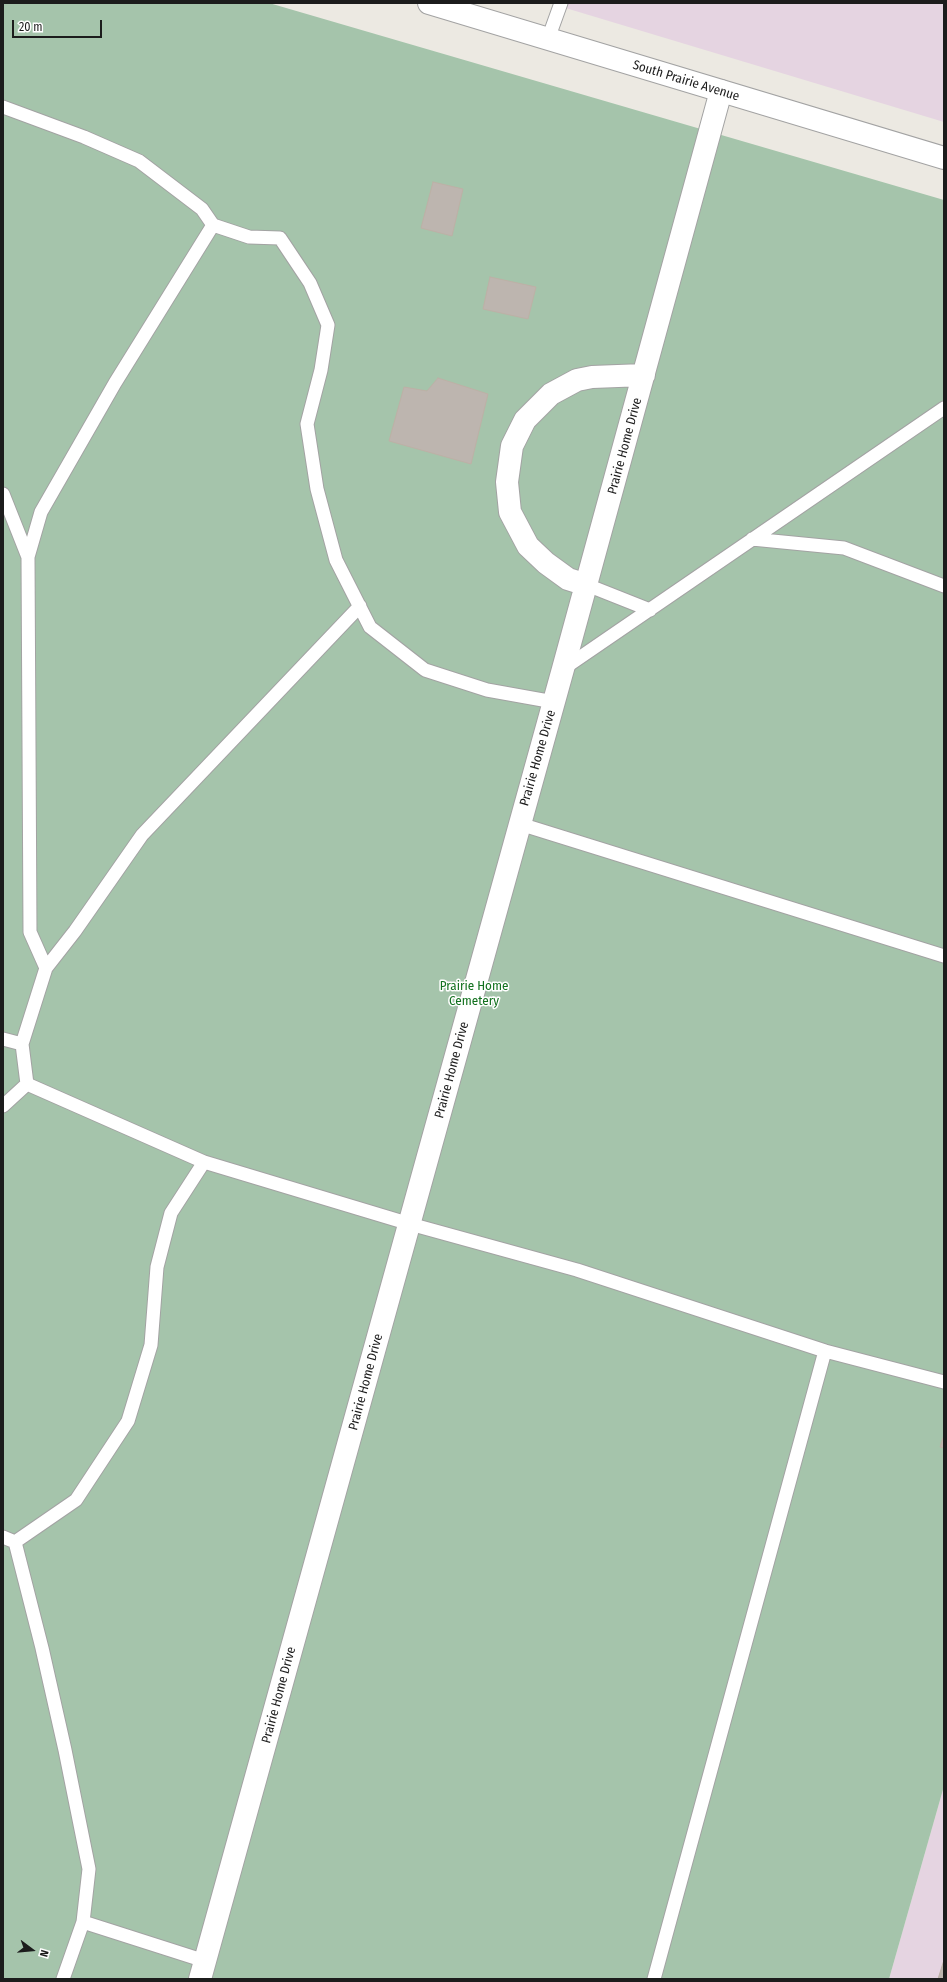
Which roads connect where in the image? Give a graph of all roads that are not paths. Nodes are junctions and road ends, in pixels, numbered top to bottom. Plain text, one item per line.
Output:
1 (429, 3) edge
2 (561, 3) edge
3 (548, 39) junction
4 (721, 91) junction
5 (3, 107) edge
6 (944, 158) edge
7 (213, 225) junction
8 (644, 375) junction
9 (944, 408) edge
10 (3, 494) edge
11 (752, 539) junction
12 (28, 557) junction
13 (587, 585) junction
14 (944, 586) edge
15 (360, 606) junction
16 (650, 610) junction
17 (563, 669) junction
18 (554, 702) junction
19 (520, 824) junction
20 (944, 956) edge
21 (46, 968) junction
22 (3, 1039) edge
23 (22, 1044) junction
24 (27, 1084) junction
25 (3, 1106) edge
26 (204, 1162) junction
27 (410, 1224) junction
28 (825, 1351) junction
29 (944, 1382) edge
30 (9, 1540) edge
31 (83, 1922) junction
32 (203, 1970) edge
33 (63, 1979) edge
34 (654, 1979) edge

1 - 3 street, South Prairie Avenue
2 - 3 lane
3 - 4 street, South Prairie Avenue
4 - 6 street, South Prairie Avenue
4 - 8 street, Prairie Home Drive
5 - 7 lane
7 - 12 lane
7 - 15 lane
8 - 13 street, Prairie Home Drive
8 - 13 street
9 - 11 lane
10 - 12 lane
11 - 14 lane
11 - 16 lane
12 - 21 lane
13 - 16 lane
13 - 17 street, Prairie Home Drive
15 - 18 lane
15 - 21 lane
16 - 17 lane
17 - 18 street, Prairie Home Drive
18 - 19 street, Prairie Home Drive
19 - 20 lane
19 - 27 street, Prairie Home Drive
21 - 23 lane
22 - 23 lane
23 - 24 lane
24 - 25 lane
24 - 26 lane
26 - 27 lane
26 - 30 lane
27 - 28 lane
27 - 32 street, Prairie Home Drive
28 - 29 lane
28 - 34 lane
30 - 31 lane
31 - 32 lane
31 - 33 lane

